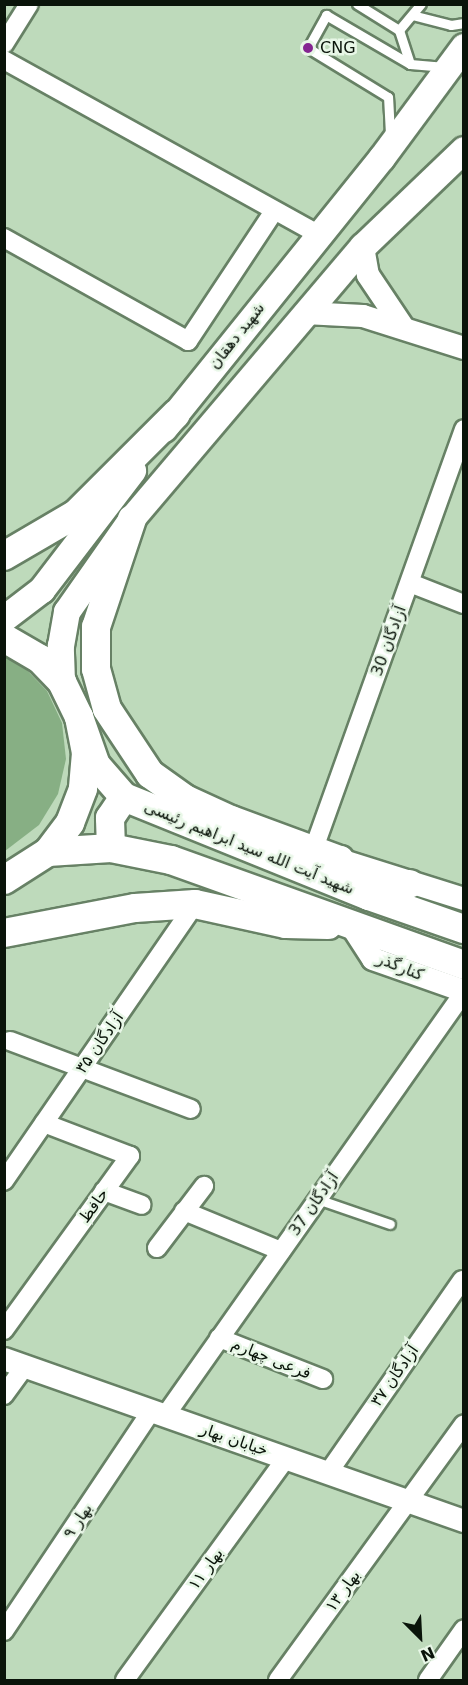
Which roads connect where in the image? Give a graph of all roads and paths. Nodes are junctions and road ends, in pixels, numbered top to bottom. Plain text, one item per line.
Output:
1 (29, 4) edge
2 (357, 4) edge
3 (421, 4) edge
4 (412, 15) junction
5 (464, 22) edge
6 (399, 30) junction
7 (4, 44) edge
8 (464, 47) edge
9 (4, 60) edge
10 (410, 64) junction
11 (447, 67) junction
12 (464, 150) edge
13 (382, 158) junction
14 (274, 211) junction
15 (318, 234) junction
16 (4, 238) edge
17 (363, 247) junction
18 (304, 313) junction
19 (404, 327) junction
20 (464, 348) edge
21 (176, 414) junction
22 (464, 429) edge
23 (132, 519) junction
24 (4, 556) edge
25 (410, 583) junction
26 (42, 591) junction
27 (464, 604) edge
28 (67, 612) junction
29 (4, 619) edge
30 (4, 638) edge
31 (62, 682) junction
32 (80, 717) junction
33 (124, 797) junction
34 (111, 848) junction
35 (48, 852) junction
36 (313, 852) junction
37 (340, 860) junction
38 (4, 880) edge
39 (409, 884) junction
40 (369, 896) junction
41 (464, 899) edge
42 (195, 904) junction
43 (351, 925) junction
44 (464, 929) edge
45 (4, 933) edge
46 (464, 965) edge
47 (461, 1000) edge
48 (10, 1041) dead end
49 (83, 1067) junction
50 (191, 1108) dead end
51 (44, 1123) junction
52 (4, 1181) edge
53 (204, 1185) dead end
54 (104, 1191) junction
55 (317, 1199) junction
56 (142, 1206) dead end
57 (184, 1211) junction
58 (390, 1224) dead end
59 (158, 1248) dead end
60 (281, 1251) junction
61 (462, 1280) edge
62 (4, 1330) edge
63 (219, 1338) junction
64 (15, 1362) edge
65 (323, 1379) dead end
66 (4, 1395) edge
67 (158, 1413) junction
68 (464, 1424) edge
69 (286, 1458) junction
70 (328, 1473) junction
71 (408, 1501) junction
72 (464, 1521) edge
73 (464, 1629) edge
74 (4, 1631) edge
75 (125, 1680) edge
76 (278, 1680) edge
77 (428, 1680) edge

1 - 7 street
2 - 6 lane
3 - 4 lane
4 - 5 lane
4 - 6 lane
6 - 10 lane
8 - 11 main road, شهید دهقان
9 - 14 street
10 - 11 lane
10 - 13 lane
11 - 13 main road, شهید دهقان
12 - 17 main road
13 - 15 main road, شهید دهقان
14 - 15 street
14 - 16 street
15 - 21 main road, شهید دهقان
17 - 18 main road
17 - 19 street
18 - 19 street
18 - 23 main road
19 - 20 street
21 - 24 main road
21 - 26 main road, شهید دهقان
22 - 25 street, آزادگان 30
23 - 28 main road
23 - 36 main road
25 - 27 street
25 - 36 street, آزادگان 30
26 - 28 main road
26 - 29 main road, شهید دهقان
28 - 31 main road
30 - 31 main road
31 - 32 main road
32 - 33 main road, شهید آیت الله سید ابراهیم رئیسی
32 - 35 main road
33 - 34 main road
33 - 40 main road, شهید آیت الله سید ابراهیم رئیسی
34 - 35 main road, شهید آیت الله سید ابراهیم رئیسی
34 - 43 main road, شهید آیت الله سید ابراهیم رئیسی
35 - 38 main road
36 - 37 main road
37 - 39 street
37 - 40 main road
39 - 40 main road
39 - 41 street
40 - 44 main road, شهید آیت الله سید ابراهیم رئیسی
42 - 43 main road
42 - 45 main road
42 - 49 street, آزادگان ۳۵
43 - 46 main road, شهید آیت الله سید ابراهیم رئیسی
43 - 47 street, کنارگذر
47 - 55 street, آزادگان 37
48 - 49 street
49 - 50 street
49 - 51 street, آزادگان ۳۵
51 - 52 street, آزادگان ۳۵
51 - 54 street, حافظ
53 - 57 street
54 - 56 street
54 - 62 street, حافظ
55 - 58 lane
55 - 60 street, آزادگان 37
57 - 59 street
57 - 60 street
60 - 63 street, آزادگان 37
61 - 70 street, آزادگان ۳۷
63 - 65 street, فرعی چهارم
63 - 67 street, آزادگان 37
64 - 66 street
64 - 67 street, خیابان بهار
67 - 69 street, خیابان بهار
67 - 74 street, بهار ۹
68 - 71 street, بهار ۱۳
69 - 70 street, خیابان بهار
69 - 75 street, بهار ۱۱
70 - 71 street, خیابان بهار
71 - 72 street, خیابان بهار
71 - 76 street, بهار ۱۳
73 - 77 street

